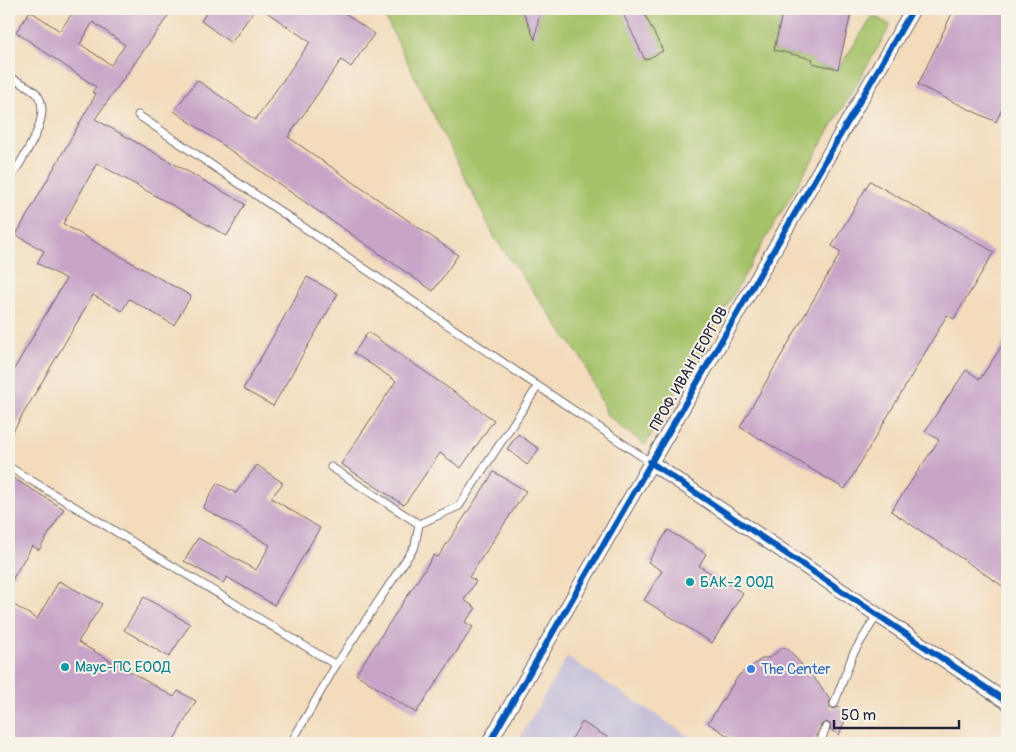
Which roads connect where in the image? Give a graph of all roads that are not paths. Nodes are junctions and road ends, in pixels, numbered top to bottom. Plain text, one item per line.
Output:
1 (913, 9) edge
2 (9, 77) edge
3 (138, 115) dead end
4 (9, 182) edge
5 (538, 386) junction
6 (650, 462) junction
7 (331, 467) dead end
8 (9, 468) edge
9 (419, 524) junction
10 (877, 615) junction
11 (336, 665) junction
12 (1007, 702) edge
13 (834, 704) dead end
14 (826, 727) dead end
15 (291, 743) edge
16 (489, 743) edge
17 (820, 743) edge

1 - 6 street, ПРОФ. ИВАН ГЕОРГОВ
2 - 4 lane
3 - 5 lane
5 - 6 lane
5 - 9 lane
6 - 10 street
6 - 16 street, ПРОФ. ИВАН ГЕОРГОВ
7 - 9 lane
8 - 11 lane
9 - 11 lane
10 - 12 street
10 - 13 lane
11 - 15 lane
14 - 17 lane

